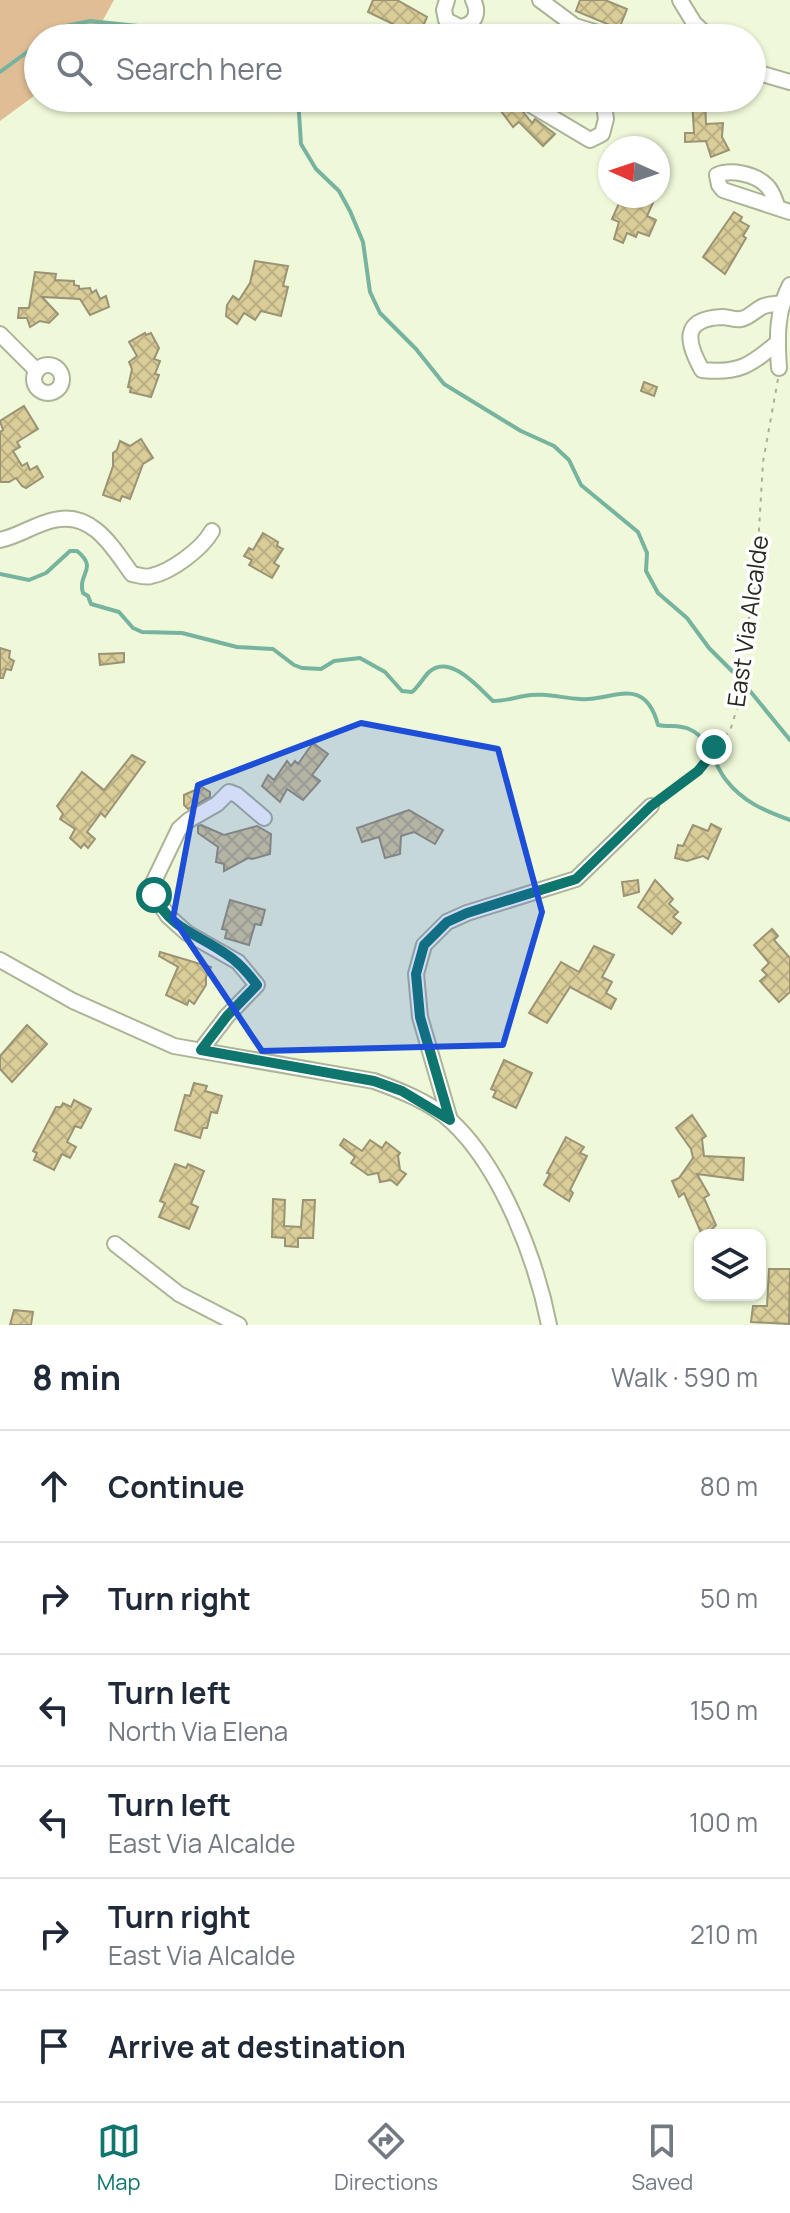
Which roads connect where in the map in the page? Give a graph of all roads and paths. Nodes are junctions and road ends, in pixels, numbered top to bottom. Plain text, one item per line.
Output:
1 (447, 0) edge
2 (473, 0) edge
3 (540, 0) edge
4 (680, 0) edge
5 (454, 24) edge
6 (470, 24) edge
7 (572, 24) edge
8 (695, 24) edge
9 (766, 75) edge
10 (790, 82) edge
11 (543, 112) edge
12 (605, 112) edge
13 (790, 285) edge
14 (783, 303) junction
15 (0, 334) edge
16 (778, 342) junction
17 (779, 368) joint
18 (37, 371) dead end
19 (212, 531) dead end
20 (0, 540) edge
21 (651, 806) joint
22 (264, 818) dead end
23 (0, 960) edge
24 (201, 1050) junction
25 (450, 1120) junction
26 (115, 1244) dead end
27 (239, 1325) edge
28 (549, 1325) edge

1 - 5 street
2 - 6 street
3 - 7 street
4 - 8 street
9 - 10 street
11 - 12 street
13 - 14 street
14 - 16 street
14 - 16 street
15 - 18 street
16 - 17 street
17 - 21 path, East Via Alcalde
19 - 20 street
21 - 25 street
22 - 24 street
23 - 24 street
24 - 25 street
25 - 28 street
26 - 27 street

